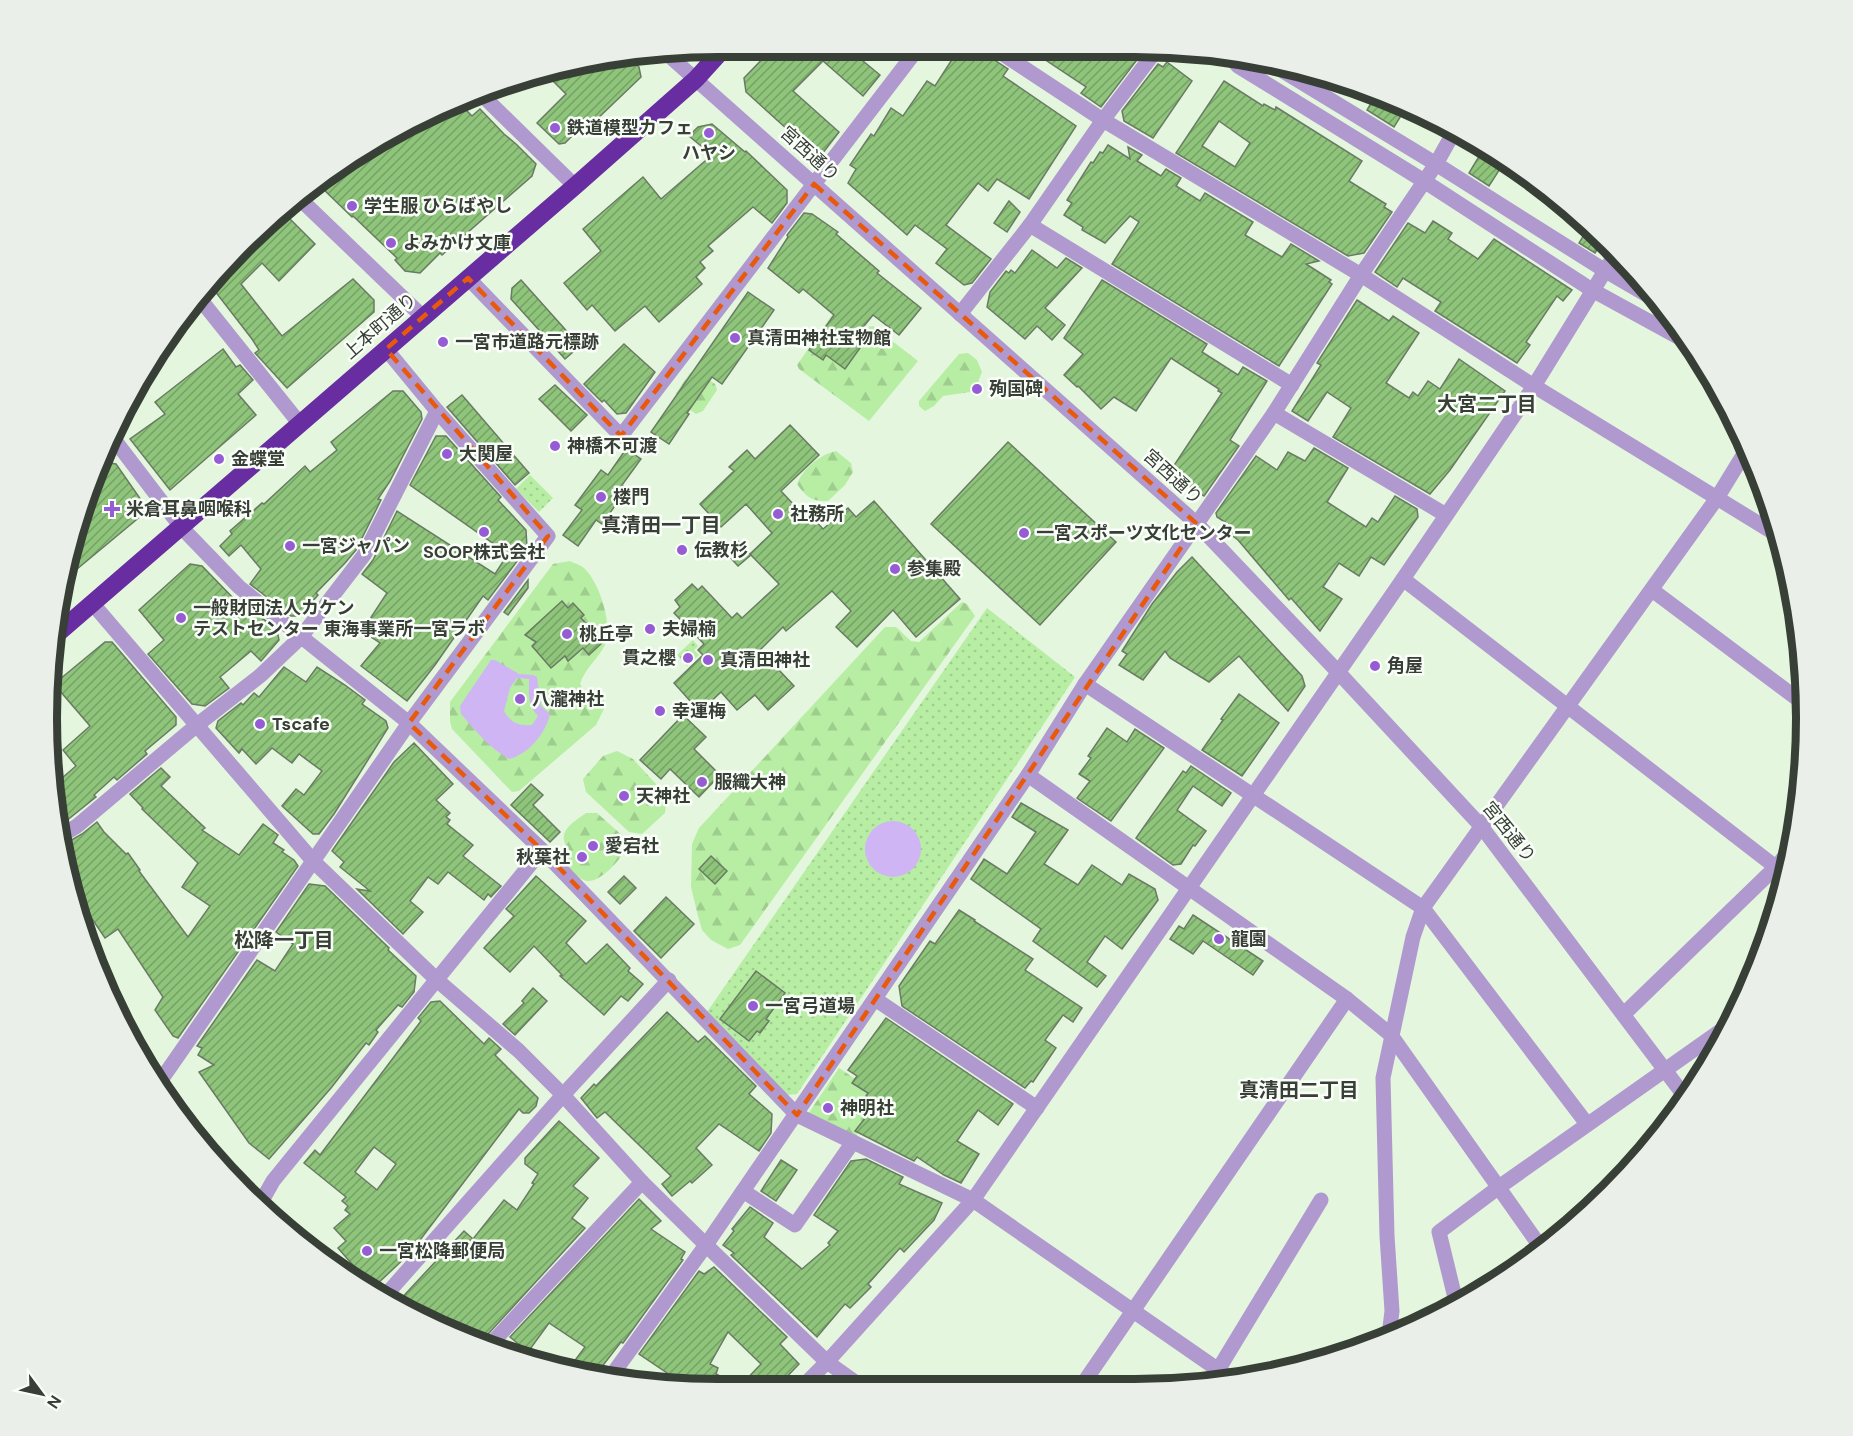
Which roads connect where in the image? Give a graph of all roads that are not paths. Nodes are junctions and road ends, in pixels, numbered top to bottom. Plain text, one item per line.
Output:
1 (715, 57) edge
2 (911, 57) edge
3 (1007, 57) edge
4 (1151, 57) edge
5 (672, 58) edge
6 (1238, 66) edge
7 (1292, 77) edge
8 (696, 79) junction
9 (486, 99) edge
10 (1103, 120) junction
11 (1451, 138) edge
12 (1436, 164) junction
13 (1424, 181) junction
14 (814, 184) junction
15 (575, 186) junction
16 (304, 204) edge
17 (1030, 225) junction
18 (1611, 260) edge
19 (1604, 270) junction
20 (1361, 275) junction
21 (468, 278) junction
22 (1592, 290) junction
23 (1638, 290) edge
24 (204, 304) edge
25 (960, 314) junction
26 (423, 317) junction
27 (1672, 334) edge
28 (386, 348) junction
29 (1292, 385) junction
30 (1534, 386) junction
31 (437, 411) junction
32 (1274, 413) junction
33 (300, 424) junction
34 (115, 447) edge
35 (1742, 457) edge
36 (1717, 498) junction
37 (1446, 515) junction
38 (1197, 524) junction
39 (181, 527) junction
40 (1768, 529) edge
41 (1403, 579) junction
42 (1652, 590) junction
43 (92, 603) junction
44 (64, 628) edge
45 (301, 637) junction
46 (1339, 673) junction
47 (1085, 684) junction
48 (1796, 697) edge
49 (1566, 707) junction
50 (409, 723) junction
51 (196, 725) junction
52 (1028, 775) junction
53 (1254, 795) junction
54 (1481, 826) junction
55 (68, 832) edge
56 (542, 850) junction
57 (314, 862) junction
58 (1778, 869) edge
59 (1776, 875) edge
60 (1189, 888) junction
61 (1423, 908) junction
62 (437, 980) junction
63 (669, 980) junction
64 (875, 999) junction
65 (1347, 999) junction
66 (1624, 1014) junction
67 (1391, 1035) junction
68 (1714, 1036) edge
69 (1667, 1070) junction
70 (164, 1078) edge
71 (1681, 1091) edge
72 (563, 1095) junction
73 (1037, 1108) junction
74 (797, 1115) junction
75 (1587, 1124) junction
76 (853, 1142) junction
77 (642, 1182) junction
78 (1499, 1187) junction
79 (743, 1191) junction
80 (264, 1198) edge
81 (973, 1200) junction
82 (1321, 1200) dead end
83 (1537, 1242) edge
84 (706, 1245) junction
85 (389, 1291) edge
86 (1455, 1296) edge
87 (1132, 1311) junction
88 (1390, 1328) edge
89 (495, 1340) edge
90 (827, 1362) junction
91 (615, 1370) edge
92 (1225, 1372) edge
93 (1222, 1373) edge
94 (810, 1379) edge
95 (851, 1379) edge
96 (1086, 1379) edge

1 - 8 highway, 上本町通り
2 - 14 street
3 - 10 street
4 - 10 street
5 - 8 street, 宮西通り
6 - 13 street
7 - 12 street
8 - 14 street, 宮西通り
8 - 15 highway, 上本町通り
9 - 15 street
10 - 17 street
10 - 20 street
11 - 12 street
12 - 13 street
12 - 19 street
13 - 20 street
13 - 22 street
14 - 21 street
14 - 25 street, 宮西通り
15 - 21 highway, 上本町通り
16 - 26 street
17 - 25 street
17 - 29 street
18 - 19 street
19 - 22 street
19 - 23 street
20 - 29 street
20 - 30 street
21 - 26 highway, 上本町通り
22 - 27 street
22 - 30 street
24 - 33 street
25 - 38 street, 宮西通り
26 - 28 highway, 上本町通り
28 - 31 street
28 - 33 highway, 上本町通り
29 - 32 street
30 - 36 street
30 - 37 street
31 - 45 street
31 - 50 street
32 - 37 street
32 - 38 street
33 - 39 highway, 上本町通り
34 - 39 street
35 - 36 street
36 - 40 street
36 - 42 street
37 - 41 street
38 - 46 street, 宮西通り
38 - 47 street
39 - 43 highway, 上本町通り
39 - 45 street
41 - 46 street
41 - 49 street
42 - 48 street
42 - 49 street
43 - 44 highway, 上本町通り
43 - 51 street
45 - 50 street
45 - 51 street
46 - 53 street
46 - 54 street, 宮西通り
47 - 52 street
47 - 53 street
49 - 54 street
49 - 58 street
50 - 56 street
50 - 57 street
51 - 55 street
51 - 57 street
52 - 60 street
52 - 64 street
53 - 60 street
53 - 61 street
54 - 61 street
54 - 66 street, 宮西通り
56 - 62 street
56 - 63 street
57 - 62 street
57 - 70 street
59 - 66 street
60 - 65 street
60 - 73 street
61 - 67 street
61 - 75 street
62 - 72 street
62 - 80 street
63 - 72 street
63 - 74 street
64 - 73 street
64 - 74 street
65 - 67 street
65 - 87 street
66 - 69 street, 宮西通り
67 - 78 street
67 - 88 street
68 - 69 street
69 - 71 street, 宮西通り
69 - 75 street
72 - 77 street
72 - 85 street
73 - 81 street
74 - 76 street
74 - 79 street
75 - 78 street
76 - 79 street
76 - 81 street
77 - 84 street
77 - 89 street
78 - 83 street
78 - 86 street
79 - 84 street
81 - 87 street
81 - 90 street
82 - 92 street
84 - 90 street
84 - 91 street
87 - 93 street
87 - 96 street
90 - 94 street
90 - 95 street

